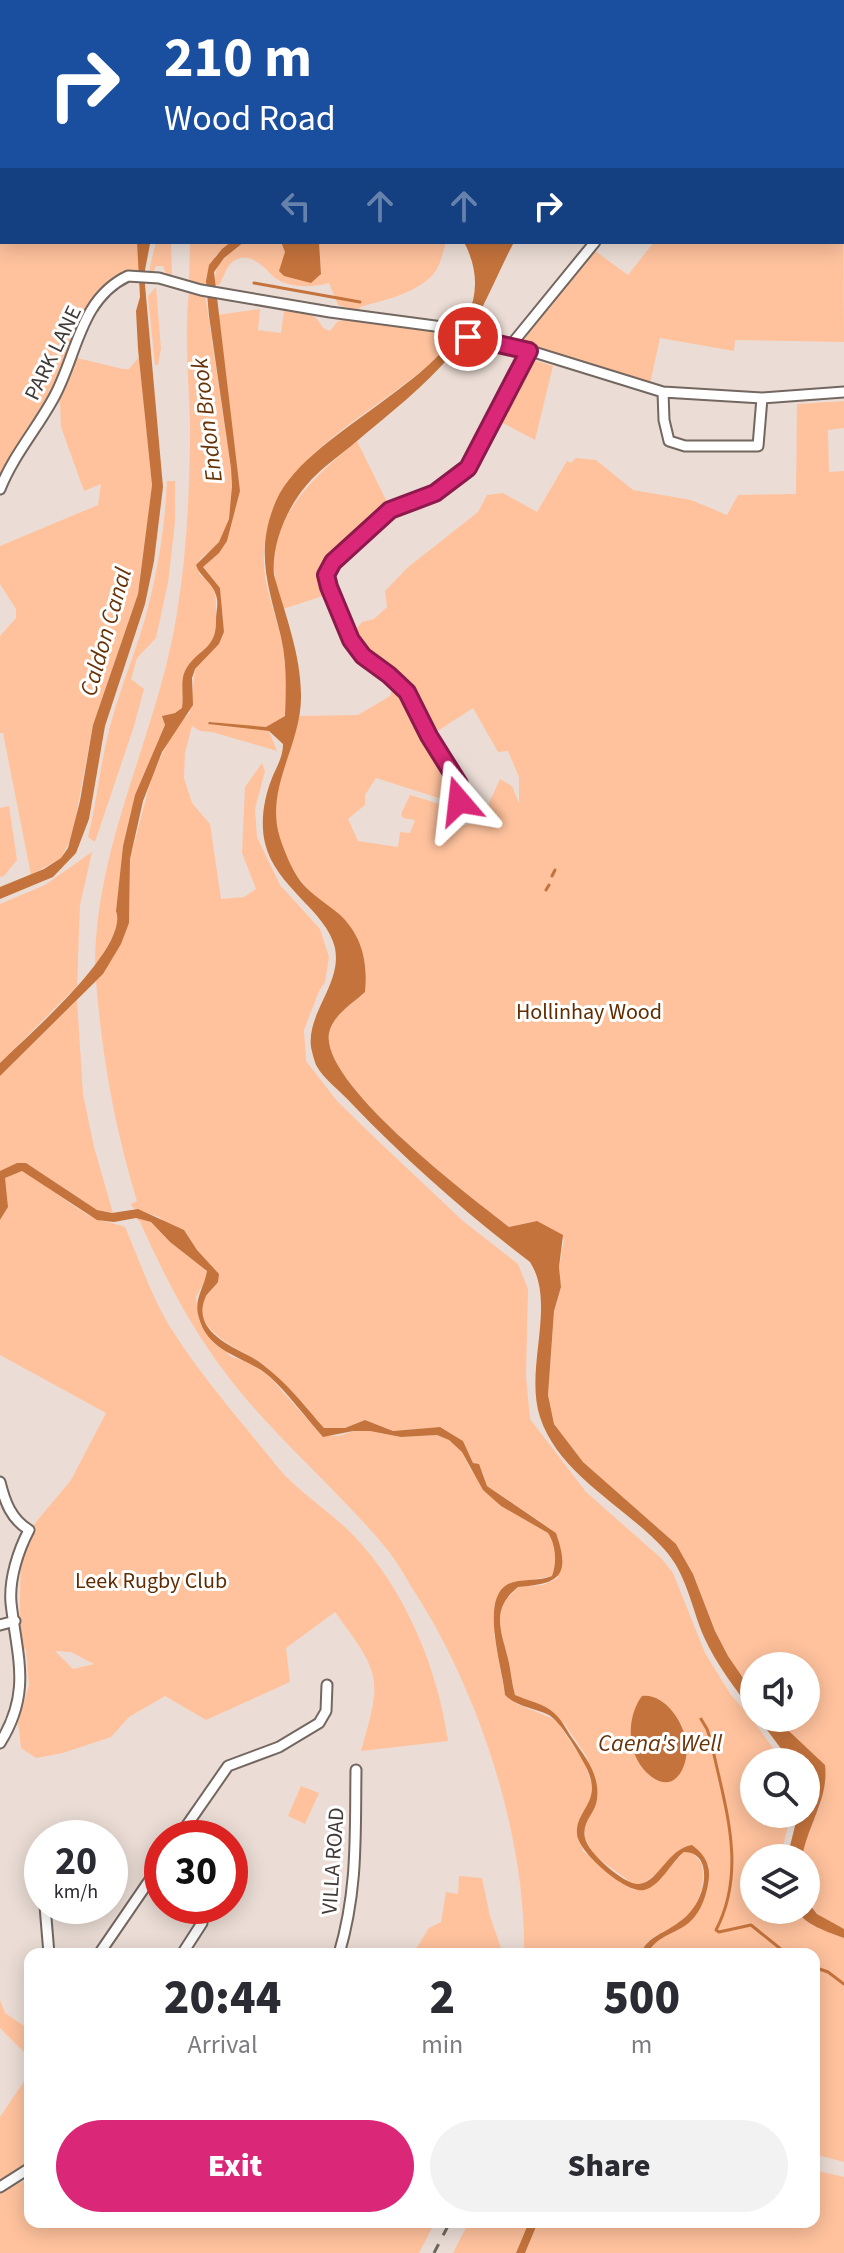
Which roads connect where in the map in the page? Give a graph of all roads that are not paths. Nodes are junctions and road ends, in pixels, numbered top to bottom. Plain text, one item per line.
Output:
1 (593, 244) edge
2 (511, 345) junction
3 (529, 351) junction
4 (663, 392) junction
5 (844, 392) edge
6 (762, 398) junction
7 (0, 489) edge
8 (459, 801) dead end
9 (0, 1482) edge
10 (15, 1621) junction
11 (0, 1625) edge
12 (327, 1685) dead end
13 (0, 1743) edge
14 (356, 1770) dead end
15 (190, 1820) edge
16 (144, 1889) edge
17 (46, 1924) edge
18 (201, 1924) edge
19 (48, 1948) edge
20 (103, 1948) edge
21 (186, 1948) edge
22 (341, 1948) edge
23 (24, 2172) edge
24 (0, 2187) edge

1 - 2 street
2 - 3 street
2 - 7 street, PARK LANE
3 - 4 street
3 - 8 street
4 - 6 street
4 - 6 street
5 - 6 street
9 - 10 street
10 - 11 street
10 - 13 street
12 - 15 street
14 - 22 street, VILLA ROAD
16 - 20 street
17 - 19 street
18 - 21 street
23 - 24 street

